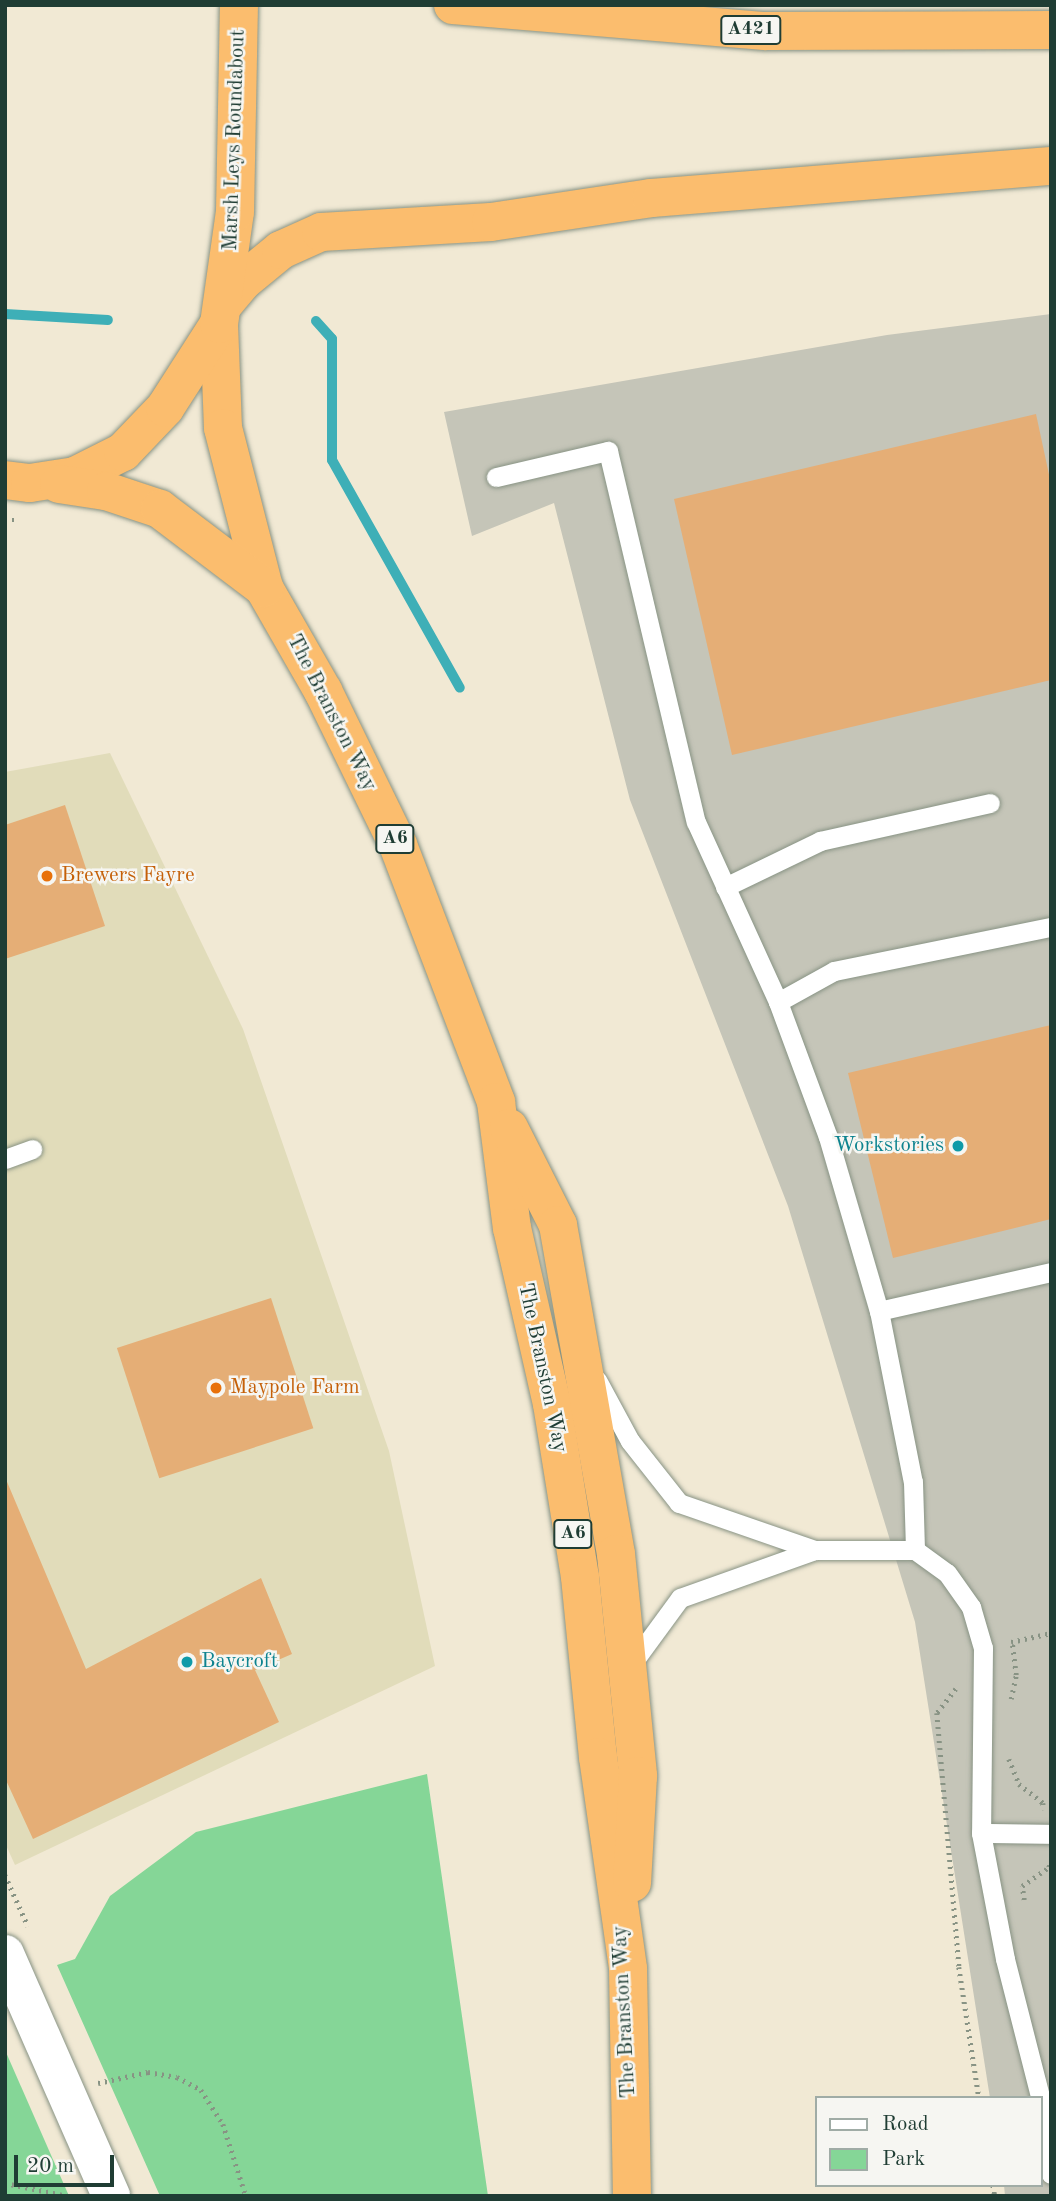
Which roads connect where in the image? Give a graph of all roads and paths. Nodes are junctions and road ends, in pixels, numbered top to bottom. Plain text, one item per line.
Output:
1 (239, 5) edge
2 (453, 5) edge
3 (1051, 30) edge
4 (1051, 166) edge
5 (221, 315) junction
6 (496, 477) dead end
7 (17, 482) edge
8 (264, 588) junction
9 (990, 803) dead end
10 (725, 887) junction
11 (1051, 927) edge
12 (778, 1002) junction
13 (496, 1102) junction
14 (32, 1149) dead end
15 (5, 1159) edge
16 (1051, 1272) edge
17 (879, 1311) junction
18 (580, 1348) junction
19 (815, 1550) junction
20 (915, 1550) junction
21 (1051, 1633) edge
22 (983, 1648) junction
23 (628, 1672) junction
24 (981, 1683) junction
25 (981, 1833) junction
26 (1051, 1834) edge
27 (5, 1954) edge
28 (628, 1969) junction
29 (64, 2095) junction
30 (979, 2096) edge
31 (1040, 2096) edge
32 (1042, 2104) edge
33 (1050, 2135) edge
34 (1051, 2174) edge
35 (5, 2183) edge
36 (68, 2196) edge
37 (111, 2196) edge
38 (246, 2196) edge
39 (632, 2196) edge

1 - 5 highway, Marsh Leys Roundabout
2 - 3 highway, A421
4 - 5 highway
5 - 7 highway, Marsh Leys Roundabout
5 - 8 highway, The Branston Way / A6
6 - 10 lane
7 - 8 highway, The Branston Way / A6
8 - 13 highway, The Branston Way / A6
9 - 10 lane
10 - 12 lane
11 - 12 lane
12 - 17 lane
13 - 18 highway
13 - 28 highway, The Branston Way / A6
14 - 15 lane
16 - 17 lane
17 - 20 lane
18 - 19 lane
18 - 23 highway
19 - 20 lane
19 - 23 lane
20 - 22 lane
21 - 22 path
22 - 24 lane
23 - 28 highway
24 - 25 lane
24 - 30 path
25 - 26 lane
25 - 31 lane
27 - 29 street
28 - 39 highway, The Branston Way / A6
29 - 37 street
29 - 38 path
32 - 33 lane
33 - 34 lane
35 - 36 path

